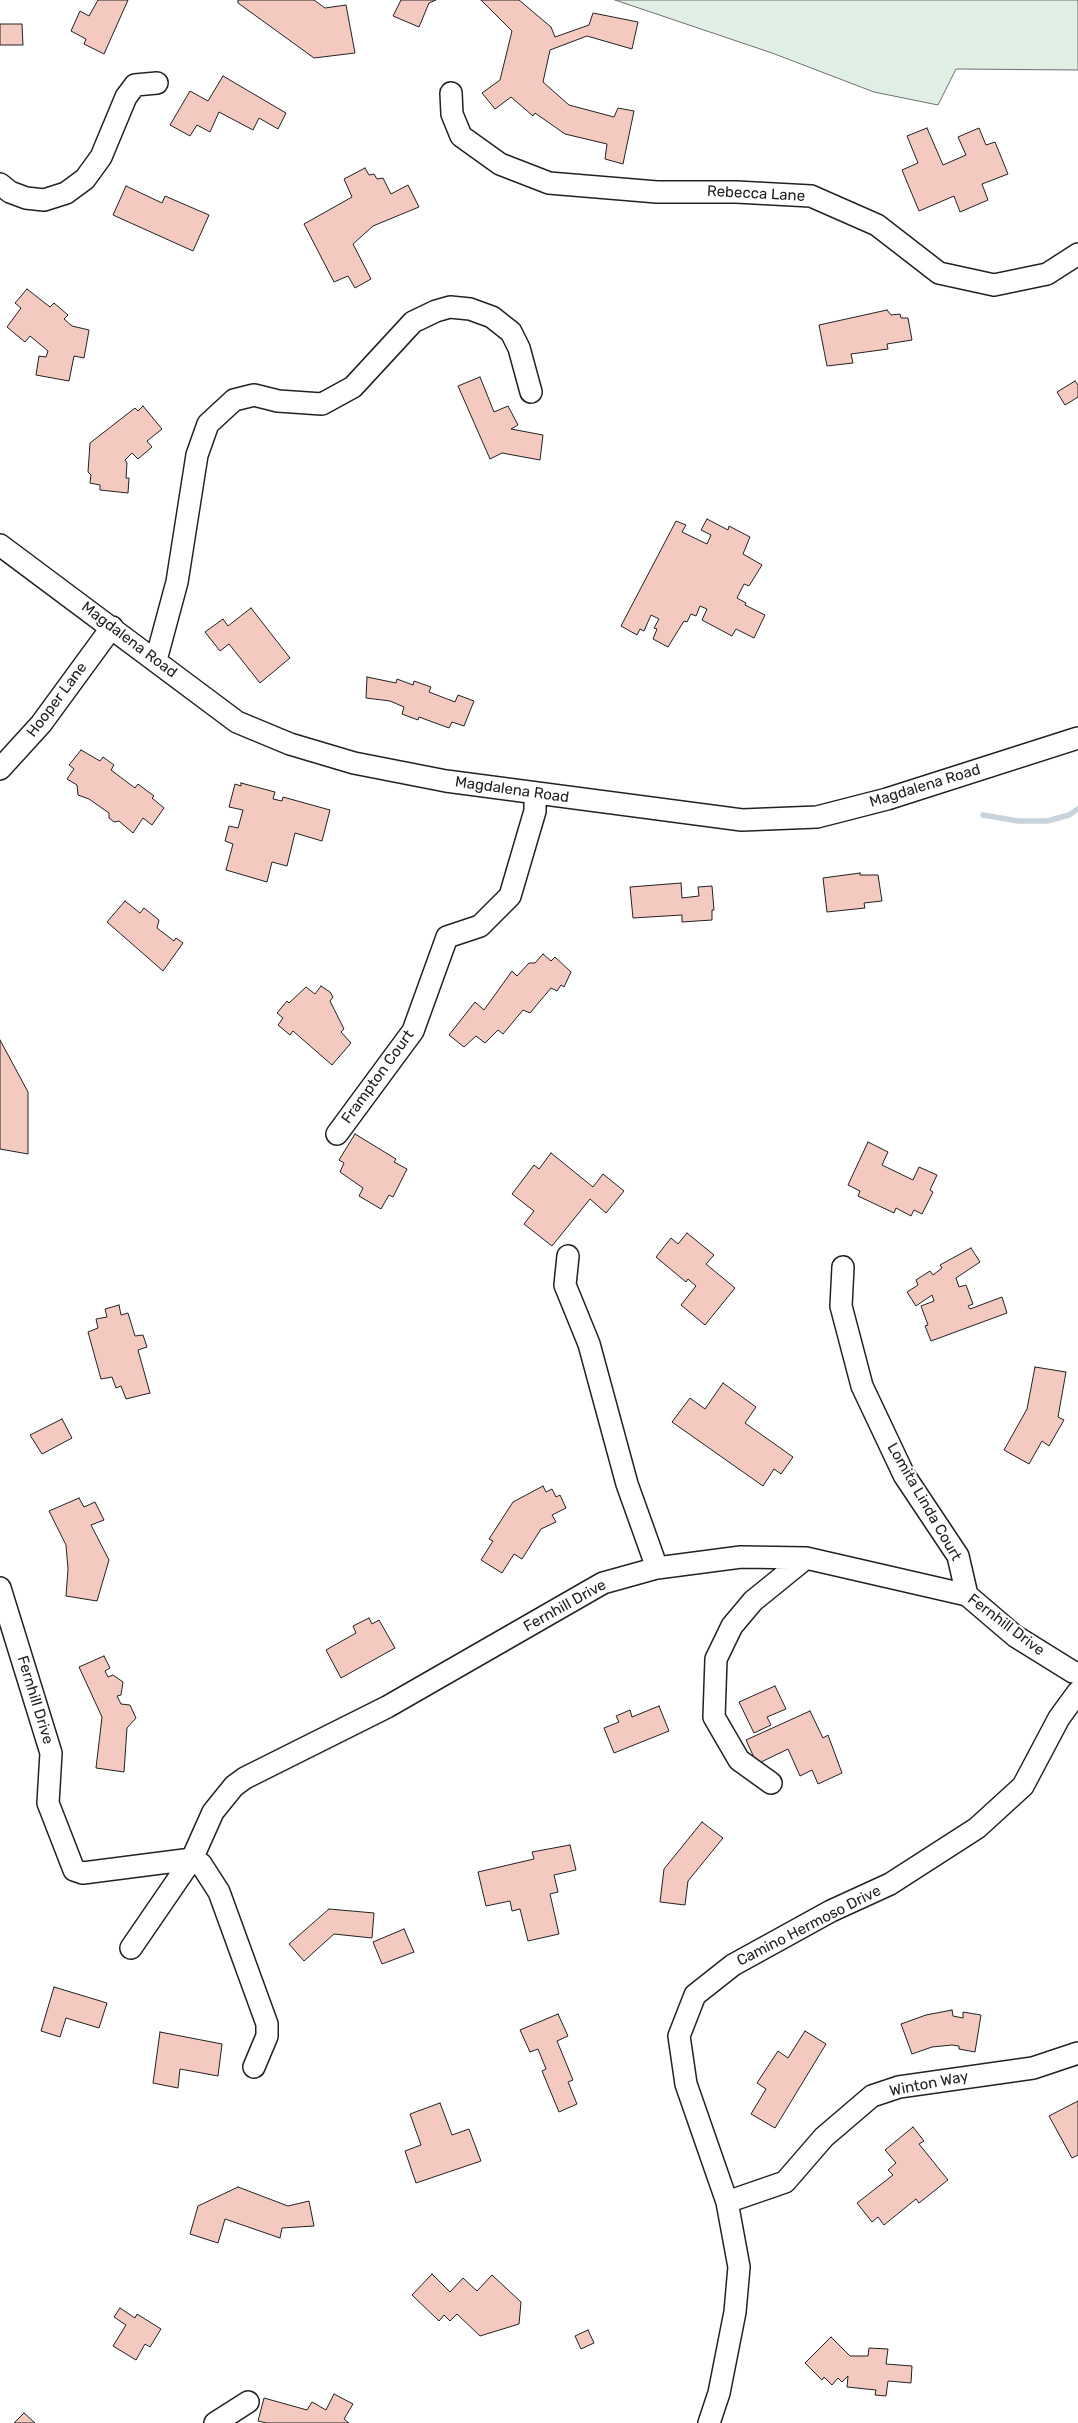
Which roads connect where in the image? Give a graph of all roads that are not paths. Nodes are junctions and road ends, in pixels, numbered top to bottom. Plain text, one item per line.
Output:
1 (157, 83) dead end
2 (451, 93) dead end
3 (0, 184) edge
4 (1078, 254) edge
5 (531, 392) dead end
6 (0, 545) edge
7 (112, 627) junction
8 (156, 660) junction
9 (1078, 738) edge
10 (0, 769) edge
11 (535, 793) junction
12 (337, 1134) dead end
13 (568, 1256) dead end
14 (843, 1267) dead end
15 (806, 1558) junction
16 (657, 1568) junction
17 (0, 1588) edge
18 (967, 1594) junction
19 (1078, 1673) edge
20 (1078, 1692) edge
21 (771, 1783) dead end
22 (192, 1859) junction
23 (131, 1948) dead end
24 (1078, 2052) edge
25 (254, 2067) dead end
26 (727, 2202) junction
27 (248, 2402) dead end
28 (215, 2423) edge
29 (709, 2423) edge

1 - 3 street
2 - 4 street, Rebecca Lane
5 - 8 street
6 - 7 street, Magdalena Road
7 - 8 street, Magdalena Road
7 - 10 street, Hooper Lane
8 - 11 street, Magdalena Road
9 - 11 street, Magdalena Road
11 - 12 street, Frampton Court
13 - 16 street
14 - 18 street, Lomita Linda Court
15 - 16 street, Fernhill Drive
15 - 18 street, Fernhill Drive
15 - 21 street
16 - 22 street, Fernhill Drive
17 - 22 street, Fernhill Drive
18 - 19 street, Fernhill Drive
20 - 26 street, Camino Hermoso Drive
22 - 23 street, Fernhill Drive
22 - 25 street
24 - 26 street, Winton Way
26 - 29 street, Camino Hermoso Drive
27 - 28 street

